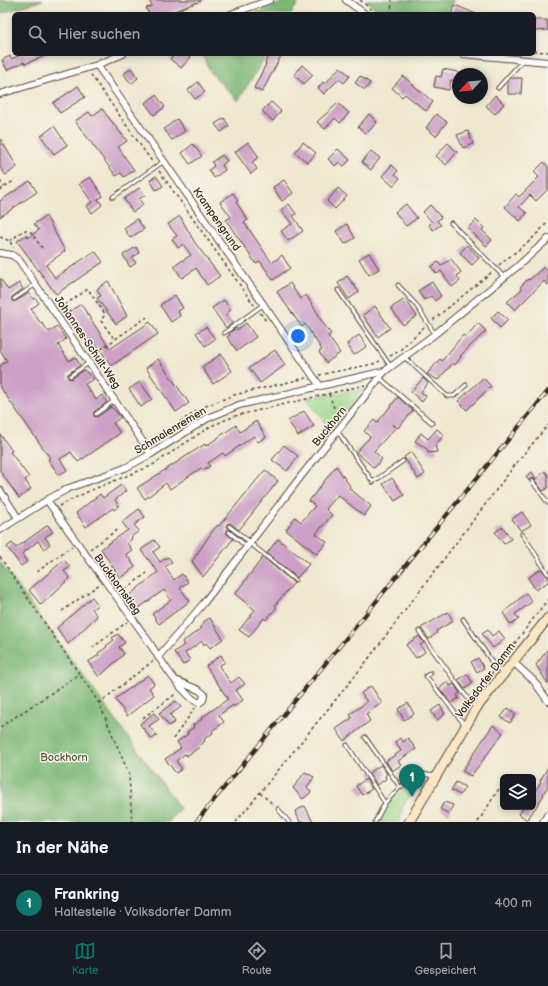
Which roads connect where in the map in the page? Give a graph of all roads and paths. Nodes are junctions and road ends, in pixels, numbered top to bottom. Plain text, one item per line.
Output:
1 (270, 0) edge
2 (346, 0) edge
3 (360, 0) edge
4 (392, 0) edge
5 (237, 12) edge
6 (362, 12) edge
7 (375, 12) edge
8 (391, 12) edge
9 (536, 52) edge
10 (548, 52) edge
11 (118, 56) edge
12 (483, 56) edge
13 (523, 60) junction
14 (548, 62) edge
15 (97, 65) junction
16 (86, 68) junction
17 (498, 88) dead end
18 (0, 94) edge
19 (164, 161) junction
20 (156, 167) junction
21 (15, 180) dead end
22 (0, 181) edge
23 (4, 187) junction
24 (0, 190) edge
25 (113, 197) dead end
26 (548, 222) edge
27 (451, 224) dead end
28 (0, 237) edge
29 (548, 239) edge
30 (10, 241) junction
31 (42, 248) dead end
32 (0, 253) edge
33 (19, 260) junction
34 (495, 269) junction
35 (504, 278) junction
36 (36, 284) junction
37 (398, 285) dead end
38 (338, 290) dead end
39 (14, 300) dead end
40 (264, 304) junction
41 (257, 309) junction
42 (55, 311) junction
43 (147, 317) dead end
44 (266, 322) dead end
45 (428, 323) junction
46 (224, 333) dead end
47 (435, 334) junction
48 (115, 340) junction
49 (404, 357) junction
50 (385, 359) junction
51 (89, 361) junction
52 (391, 367) junction
53 (385, 371) junction
54 (70, 376) dead end
55 (313, 377) junction
56 (378, 380) junction
57 (466, 385) dead end
58 (320, 386) junction
59 (329, 394) junction
60 (116, 400) junction
61 (96, 414) dead end
62 (432, 423) dead end
63 (548, 425) edge
64 (339, 430) junction
65 (146, 445) junction
66 (151, 454) junction
67 (403, 461) dead end
68 (532, 481) dead end
69 (0, 490) edge
70 (46, 500) junction
71 (548, 503) edge
72 (53, 509) junction
73 (18, 518) junction
74 (229, 526) dead end
75 (0, 530) edge
76 (118, 530) dead end
77 (229, 532) dead end
78 (522, 534) dead end
79 (76, 544) junction
80 (249, 544) junction
81 (84, 554) junction
82 (0, 557) edge
83 (37, 572) dead end
84 (147, 573) dead end
85 (548, 574) edge
86 (296, 580) dead end
87 (105, 581) junction
88 (115, 596) junction
89 (548, 599) edge
90 (62, 611) dead end
91 (548, 618) edge
92 (131, 619) junction
93 (463, 619) dead end
94 (418, 631) dead end
95 (92, 648) dead end
96 (158, 657) junction
97 (513, 662) junction
98 (496, 668) junction
99 (432, 673) dead end
100 (80, 674) junction
101 (504, 674) junction
102 (175, 680) junction
103 (495, 685) junction
104 (183, 689) junction
105 (548, 701) edge
106 (99, 703) junction
107 (198, 703) junction
108 (477, 708) junction
109 (143, 718) dead end
110 (466, 726) junction
111 (0, 727) edge
112 (365, 737) dead end
113 (173, 739) dead end
114 (347, 745) dead end
115 (436, 776) junction
116 (400, 787) junction
117 (500, 787) edge
118 (260, 793) junction
119 (385, 803) junction
120 (278, 809) joint
121 (548, 814) edge
122 (132, 822) edge
123 (236, 822) edge
124 (289, 822) edge
125 (375, 822) edge
126 (409, 822) edge
127 (478, 822) edge
128 (543, 822) edge

1 - 5 street
2 - 6 street
3 - 7 path
4 - 8 path
9 - 10 path
11 - 15 street
12 - 13 street
13 - 14 street
13 - 17 lane
15 - 16 street
15 - 19 street, Krampengrund
16 - 18 street
16 - 20 path
19 - 20 lane
19 - 40 street, Krampengrund
20 - 25 lane
20 - 41 path
21 - 23 path
22 - 23 path
23 - 24 path
26 - 34 path
27 - 34 lane
28 - 30 path
29 - 35 street, Buckhorn
30 - 31 path
30 - 33 path
32 - 33 street
33 - 36 street, Johannes-Schult-Weg
34 - 35 lane
34 - 45 path
35 - 47 street, Buckhorn
36 - 39 lane
36 - 42 street, Johannes-Schult-Weg
37 - 45 lane
38 - 50 lane
40 - 41 lane
40 - 55 street, Krampengrund
41 - 44 path
41 - 46 lane
42 - 48 path
42 - 51 street, Johannes-Schult-Weg
43 - 48 path
45 - 47 lane
45 - 50 path
47 - 49 street, Buckhorn
48 - 51 path
49 - 52 street, Buckhorn
49 - 57 lane
50 - 52 lane
50 - 55 path
51 - 54 lane
51 - 60 street, Johannes-Schult-Weg
52 - 53 street, Buckhorn
53 - 56 street, Buckhorn
53 - 58 street, Schmalenremen
55 - 58 street, Krampengrund
55 - 65 path
56 - 59 path
56 - 62 lane
56 - 64 street, Buckhorn
58 - 66 street, Schmalenremen
59 - 64 path
59 - 72 path
60 - 61 lane
60 - 65 street, Johannes-Schult-Weg
63 - 118 path
64 - 67 lane
64 - 80 street, Buckhorn
65 - 66 street, Johannes-Schult-Weg
66 - 70 street, Schmalenremen
68 - 71 lane
69 - 73 street
70 - 72 street, Buckhornstieg
70 - 73 street, Schmalenremen
72 - 79 street, Buckhornstieg
73 - 75 street, Schmalenremen
74 - 80 lane
76 - 81 path
77 - 80 lane
78 - 85 lane
79 - 81 street, Buckhornstieg
79 - 83 path
80 - 86 lane
80 - 96 street, Buckhorn
81 - 87 street, Buckhornstieg
82 - 100 path
84 - 88 path
87 - 88 street, Buckhornstieg
87 - 90 path
88 - 92 street, Buckhornstieg
89 - 98 path
91 - 97 main road, Volksdorfer Damm
92 - 95 path
92 - 96 street, Buckhornstieg
93 - 98 lane
94 - 108 lane
96 - 102 street, Buckhornstieg
96 - 106 path
97 - 101 main road, Volksdorfer Damm
97 - 105 street
98 - 101 lane
98 - 103 path
99 - 110 lane
100 - 106 path
100 - 111 path
101 - 103 main road, Volksdorfer Damm
102 - 104 street, Buckhornstieg
102 - 107 street
103 - 108 main road, Volksdorfer Damm
104 - 107 street, Buckhornstieg
104 - 109 path
106 - 122 path
107 - 113 path
108 - 110 main road, Volksdorfer Damm
110 - 115 main road, Volksdorfer Damm
112 - 116 lane
114 - 119 lane
115 - 116 lane
115 - 126 main road, Volksdorfer Damm
116 - 119 lane
117 - 127 path
118 - 120 path
118 - 123 path
119 - 125 lane
120 - 124 lane
121 - 128 street

